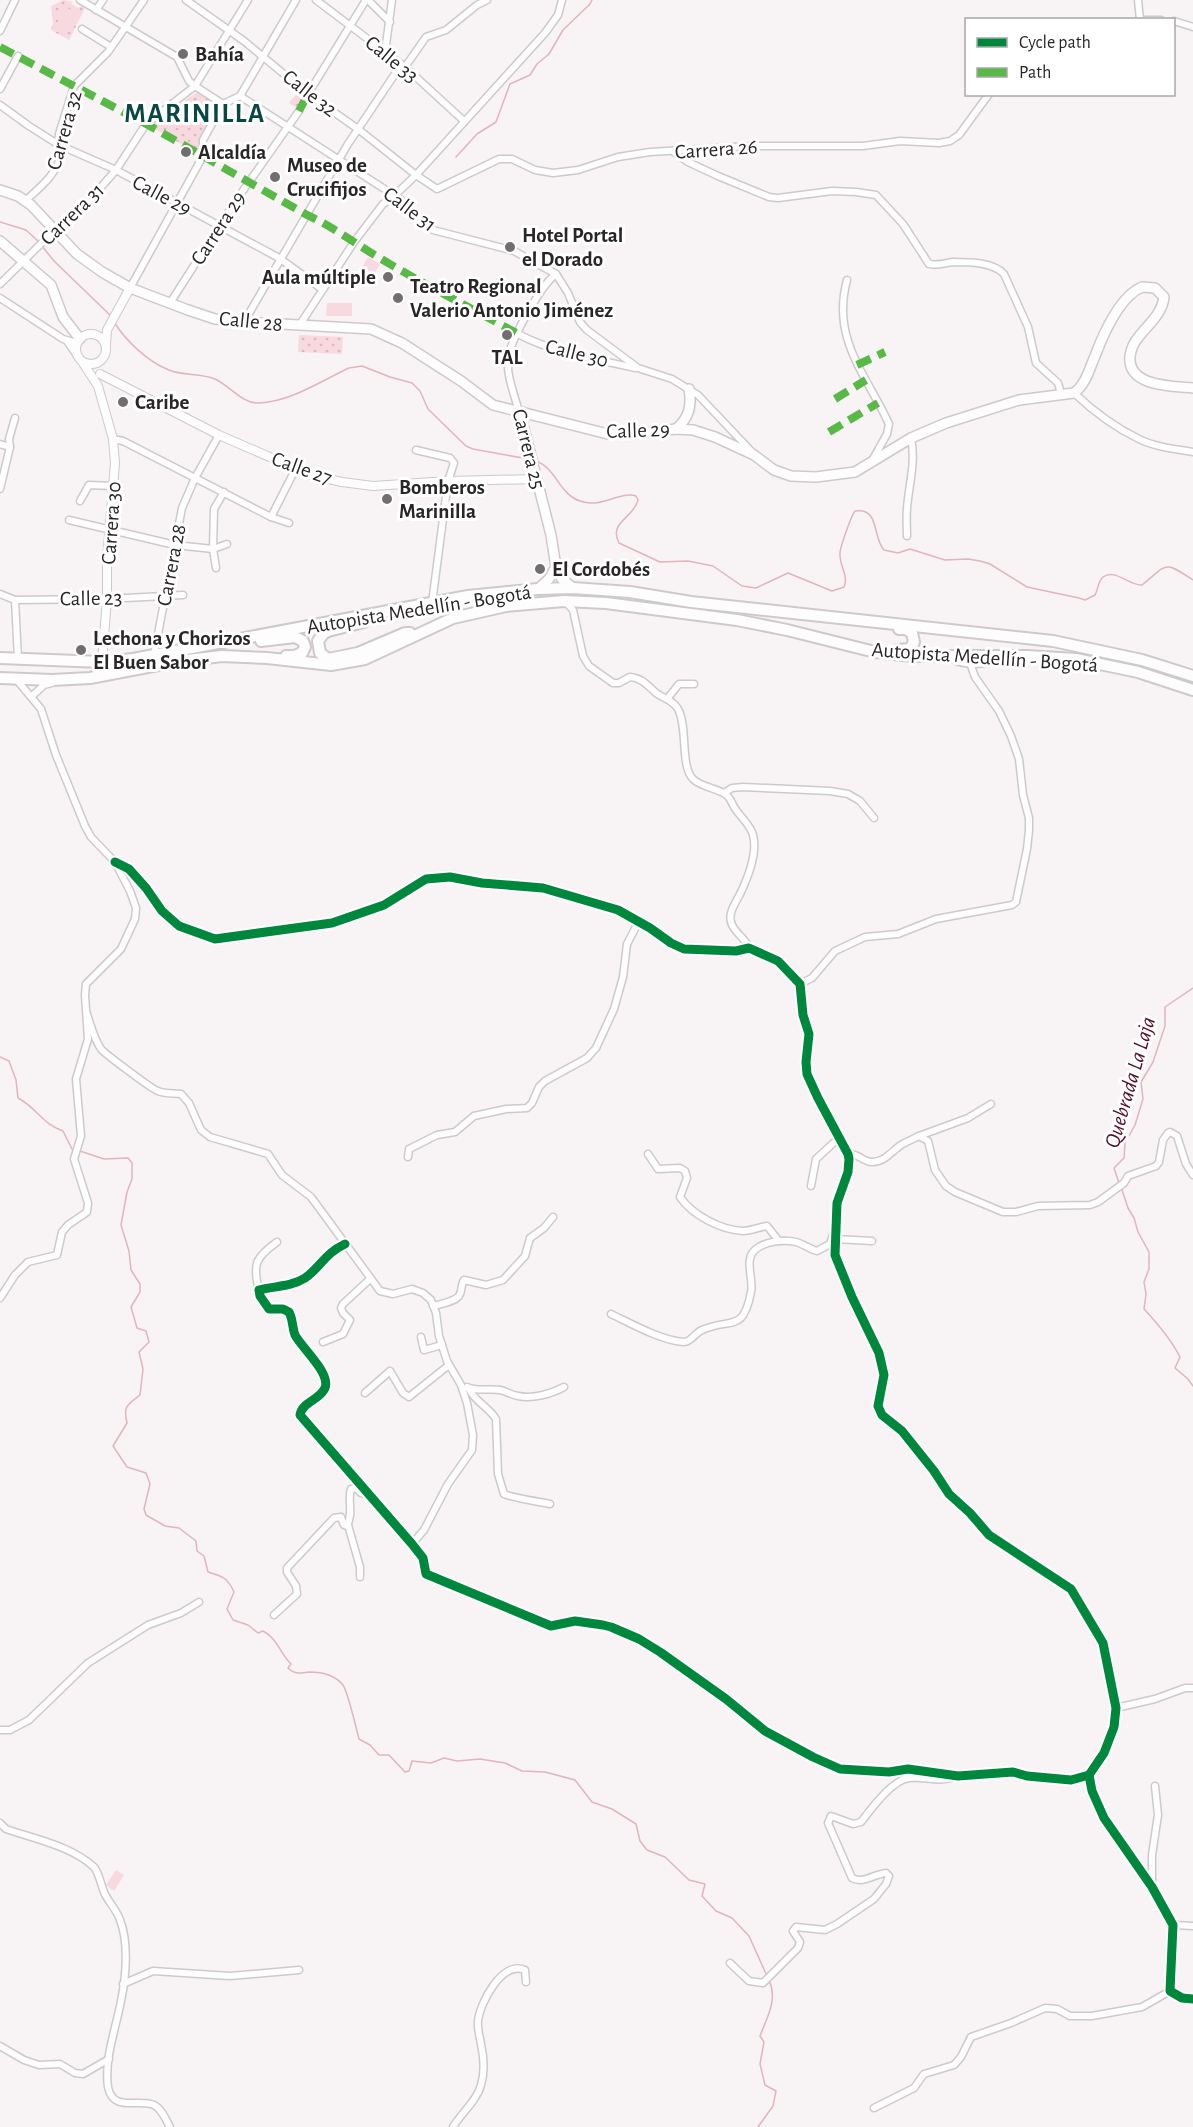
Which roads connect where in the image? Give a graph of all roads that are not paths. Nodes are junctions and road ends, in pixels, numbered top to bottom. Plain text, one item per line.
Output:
1 (15, 0) edge
2 (80, 0) edge
3 (103, 0) edge
4 (144, 0) edge
5 (186, 0) edge
6 (248, 0) edge
7 (296, 0) edge
8 (316, 0) edge
9 (367, 0) edge
10 (392, 0) edge
11 (487, 0) edge
12 (562, 0) edge
13 (1138, 0) edge
14 (96, 10) junction
15 (1142, 18) edge
16 (390, 22) junction
17 (1175, 22) edge
18 (350, 25) junction
19 (125, 27) junction
20 (1193, 27) edge
21 (82, 29) dead end
22 (0, 31) edge
23 (229, 31) junction
24 (111, 47) junction
25 (385, 52) junction
26 (263, 56) junction
27 (18, 57) dead end
28 (403, 66) junction
29 (195, 86) junction
30 (0, 89) edge
31 (308, 94) junction
32 (240, 96) junction
33 (988, 96) edge
34 (223, 104) junction
35 (0, 105) edge
36 (299, 111) dead end
37 (464, 122) junction
38 (290, 127) junction
39 (358, 129) junction
40 (59, 145) junction
41 (673, 152) junction
42 (338, 159) junction
43 (116, 170) junction
44 (416, 175) junction
45 (433, 187) joint
46 (0, 190) edge
47 (394, 196) junction
48 (26, 200) junction
49 (177, 203) junction
50 (220, 227) junction
51 (52, 234) junction
52 (0, 241) edge
53 (282, 260) junction
54 (23, 261) junction
55 (556, 274) junction
56 (847, 280) dead end
57 (0, 284) edge
58 (130, 288) junction
59 (322, 289) junction
60 (0, 298) edge
61 (170, 303) junction
62 (244, 322) junction
63 (298, 326) junction
64 (108, 328) junction
65 (94, 334) junction
66 (518, 334) junction
67 (67, 341) junction
68 (78, 341) junction
69 (106, 346) junction
70 (76, 354) junction
71 (104, 358) junction
72 (85, 365) junction
73 (638, 368) junction
74 (100, 374) junction
75 (98, 386) junction
76 (1193, 388) edge
77 (689, 389) junction
78 (1074, 393) junction
79 (1060, 394) junction
80 (520, 413) junction
81 (15, 418) dead end
82 (676, 429) junction
83 (219, 435) junction
84 (911, 438) junction
85 (113, 439) junction
86 (0, 444) edge
87 (10, 447) junction
88 (416, 450) dead end
89 (1193, 452) edge
90 (754, 455) junction
91 (872, 463) junction
92 (296, 468) junction
93 (195, 478) junction
94 (537, 479) junction
95 (447, 481) junction
96 (113, 486) junction
97 (0, 489) edge
98 (224, 492) junction
99 (80, 501) dead end
100 (271, 517) junction
101 (69, 520) dead end
102 (289, 523) dead end
103 (109, 529) junction
104 (907, 536) dead end
105 (174, 544) junction
106 (227, 544) dead end
107 (213, 549) junction
108 (556, 567) junction
109 (216, 568) dead end
110 (573, 588) junction
111 (538, 589) junction
112 (0, 594) edge
113 (183, 595) dead end
114 (165, 596) junction
115 (108, 599) junction
116 (15, 600) junction
117 (564, 601) junction
118 (432, 603) junction
119 (383, 612) junction
120 (856, 619) junction
121 (416, 634) junction
122 (217, 642) junction
123 (833, 643) junction
124 (154, 655) junction
125 (950, 656) junction
126 (0, 657) edge
127 (229, 657) junction
128 (993, 657) junction
129 (18, 659) junction
130 (102, 662) junction
131 (970, 663) junction
132 (1193, 676) edge
133 (0, 678) edge
134 (90, 678) junction
135 (16, 679) junction
136 (694, 684) dead end
137 (1193, 690) edge
138 (31, 697) junction
139 (667, 699) junction
140 (724, 793) junction
141 (874, 818) dead end
142 (115, 862) junction
143 (639, 921) junction
144 (749, 948) junction
145 (800, 984) junction
146 (87, 1014) junction
147 (991, 1104) dead end
148 (919, 1136) junction
149 (840, 1137) junction
150 (648, 1154) dead end
151 (848, 1154) junction
152 (408, 1157) dead end
153 (1193, 1176) edge
154 (811, 1186) dead end
155 (553, 1217) dead end
156 (836, 1228) junction
157 (836, 1239) junction
158 (779, 1241) junction
159 (872, 1241) dead end
160 (277, 1242) dead end
161 (345, 1244) junction
162 (370, 1279) junction
163 (259, 1290) junction
164 (0, 1298) edge
165 (434, 1306) junction
166 (611, 1314) dead end
167 (421, 1337) dead end
168 (323, 1342) dead end
169 (442, 1345) junction
170 (449, 1365) junction
171 (460, 1385) junction
172 (564, 1387) dead end
173 (469, 1389) junction
174 (365, 1393) dead end
175 (369, 1495) junction
176 (550, 1504) dead end
177 (348, 1525) junction
178 (412, 1544) junction
179 (360, 1577) dead end
180 (199, 1602) dead end
181 (274, 1615) dead end
182 (1193, 1688) edge
183 (1116, 1708) junction
184 (0, 1730) edge
185 (1089, 1775) junction
186 (958, 1776) junction
187 (1155, 1786) dead end
188 (0, 1823) edge
189 (6, 1829) junction
190 (0, 1834) edge
191 (1152, 1887) junction
192 (1173, 1925) junction
193 (1193, 1926) edge
194 (729, 1963) dead end
195 (299, 1970) dead end
196 (526, 1982) dead end
197 (123, 1984) junction
198 (1170, 1991) junction
199 (1193, 1999) edge
200 (0, 2046) edge
201 (109, 2059) junction
202 (874, 2108) dead end
203 (170, 2127) edge
204 (453, 2127) edge

1 - 22 street
2 - 14 street
3 - 14 street
4 - 19 street, Carrera 32
5 - 23 street, Calle 32
6 - 23 street, Carrera 31
7 - 26 street
8 - 18 street, Calle 33
9 - 16 street
9 - 18 street
10 - 16 street
11 - 28 street
12 - 37 street
13 - 15 street
14 - 19 street
16 - 25 street
17 - 20 street
18 - 25 street, Calle 33
18 - 31 street
19 - 24 street, Carrera 32
19 - 29 street
21 - 24 street
23 - 26 street, Calle 32
23 - 29 street, Carrera 31
24 - 40 street, Carrera 32
25 - 28 street, Calle 33
26 - 31 street, Calle 32
26 - 32 street
27 - 30 street
28 - 37 street, Calle 33
28 - 39 street
29 - 34 street
29 - 43 street, Carrera 31
31 - 39 street, Calle 32
32 - 34 street
32 - 38 street, Calle 31
33 - 41 street, Carrera 26
34 - 49 street
35 - 40 street, Calle 29
36 - 38 street, Carrera 29
37 - 44 street
38 - 42 street, Calle 31
38 - 50 street, Carrera 29
39 - 42 street
39 - 44 street, Calle 32
40 - 43 street, Calle 29
40 - 48 street, Carrera 32
41 - 45 street, Carrera 26
41 - 79 street
42 - 47 street, Calle 31
42 - 53 street
43 - 49 street, Calle 29
43 - 51 street, Carrera 31
44 - 45 street, Calle 32
44 - 47 street
46 - 48 main road, Calle 28
47 - 55 street, Calle 31
47 - 59 street
48 - 51 main road, Calle 28
49 - 50 street, Calle 29
49 - 58 street
50 - 53 street, Calle 29
50 - 61 street, Carrera 29
51 - 54 street, Carrera 31
51 - 58 main road, Calle 28
52 - 54 main road
53 - 59 street, Calle 29
53 - 62 street
54 - 57 street, Carrera 31
54 - 68 main road
55 - 66 street, Carrera 25
55 - 73 street
56 - 91 street
58 - 61 main road, Calle 28
58 - 64 street
59 - 63 street
60 - 67 street
61 - 62 main road, Calle 28
62 - 63 main road, Calle 28
63 - 80 main road, Calle 28
64 - 65 street
64 - 69 street
65 - 68 street
65 - 69 street
66 - 73 street, Calle 30
66 - 80 street, Carrera 25
67 - 68 street
67 - 70 street
68 - 70 street
69 - 71 street
70 - 72 street
71 - 72 street
71 - 74 street, Carrera 30
72 - 74 street, Calle 27
72 - 75 street, Carrera 30
73 - 77 street
74 - 75 street, Carrera 30
74 - 83 street, Calle 27
75 - 85 street, Carrera 30
76 - 78 main road
77 - 82 main road
77 - 90 street
78 - 79 main road, Calle 29
78 - 89 street
79 - 84 main road, Calle 29
80 - 82 main road, Calle 29
80 - 94 main road, Carrera 25
81 - 87 street
82 - 90 main road, Calle 29
83 - 92 street, Calle 27
83 - 93 street, Carrera 28
84 - 91 main road, Calle 29
84 - 104 street
85 - 93 street
85 - 96 street, Carrera 30
86 - 87 street
87 - 97 street
88 - 95 street
90 - 91 main road, Calle 29
92 - 95 street, Calle 27
92 - 100 street
93 - 98 street
93 - 105 street, Carrera 28
94 - 95 street, Calle 27
94 - 108 main road, Carrera 25
95 - 118 street
96 - 99 street
96 - 103 street, Carrera 30
98 - 100 street
98 - 107 street
100 - 102 street
101 - 103 street
103 - 105 street
103 - 115 street, Carrera 30
105 - 107 street
105 - 114 street, Carrera 28
106 - 107 street
107 - 109 street
108 - 110 main road
108 - 111 main road
110 - 111 highway, Autopista Medellín - Bogotá
110 - 120 highway, Autopista Medellín - Bogotá
111 - 118 highway, Autopista Medellín - Bogotá
112 - 116 street, Calle 23
113 - 114 street, Calle 23
114 - 115 street, Calle 23
114 - 124 street, Carrera 28
115 - 116 street, Calle 23
115 - 130 street, Carrera 30
116 - 129 street
117 - 121 highway, Autopista Medellín - Bogotá
117 - 123 highway, Autopista Medellín - Bogotá
117 - 139 street
118 - 119 highway, Autopista Medellín - Bogotá
119 - 121 highway
119 - 122 highway, Autopista Medellín - Bogotá
120 - 123 highway
120 - 132 highway, Autopista Medellín - Bogotá
121 - 127 highway, Autopista Medellín - Bogotá
122 - 124 highway, Autopista Medellín - Bogotá
122 - 127 highway
123 - 125 highway, Autopista Medellín - Bogotá
124 - 130 highway, Autopista Medellín - Bogotá
125 - 128 highway, Autopista Medellín - Bogotá
125 - 131 street
126 - 129 highway, Autopista Medellín - Bogotá
127 - 134 highway, Autopista Medellín - Bogotá
128 - 131 street
128 - 137 highway, Autopista Medellín - Bogotá
129 - 130 highway, Autopista Medellín - Bogotá
131 - 145 street
133 - 135 highway, Autopista Medellín - Bogotá
134 - 135 highway, Autopista Medellín - Bogotá
134 - 138 street
135 - 138 street
136 - 139 street
138 - 142 street
139 - 140 street
140 - 141 street
140 - 144 street
142 - 143 street
142 - 146 street
143 - 144 street
143 - 152 street
144 - 145 street
145 - 149 street
146 - 161 street
146 - 164 street
147 - 148 street
148 - 151 street
148 - 153 street
149 - 151 street
149 - 154 street
150 - 158 street
151 - 156 street
155 - 165 street
156 - 157 street
156 - 158 street
157 - 159 street
157 - 183 street
158 - 166 street
160 - 163 street
161 - 162 street
161 - 163 street
162 - 165 street
162 - 168 street
163 - 175 street
165 - 169 street
167 - 169 street
169 - 170 street
170 - 171 street
170 - 174 street
171 - 173 street
171 - 178 street
172 - 173 street
173 - 176 street
175 - 177 street
175 - 178 street
177 - 179 street
177 - 181 street
178 - 186 street
180 - 184 street
182 - 183 street
183 - 185 street
185 - 186 street
185 - 191 street
186 - 194 street
187 - 191 street
188 - 189 street
189 - 190 street
189 - 197 street
191 - 192 street
192 - 193 street
192 - 198 street
195 - 197 street
196 - 204 street
197 - 201 street
198 - 199 street
198 - 202 street
200 - 201 street
201 - 203 street

